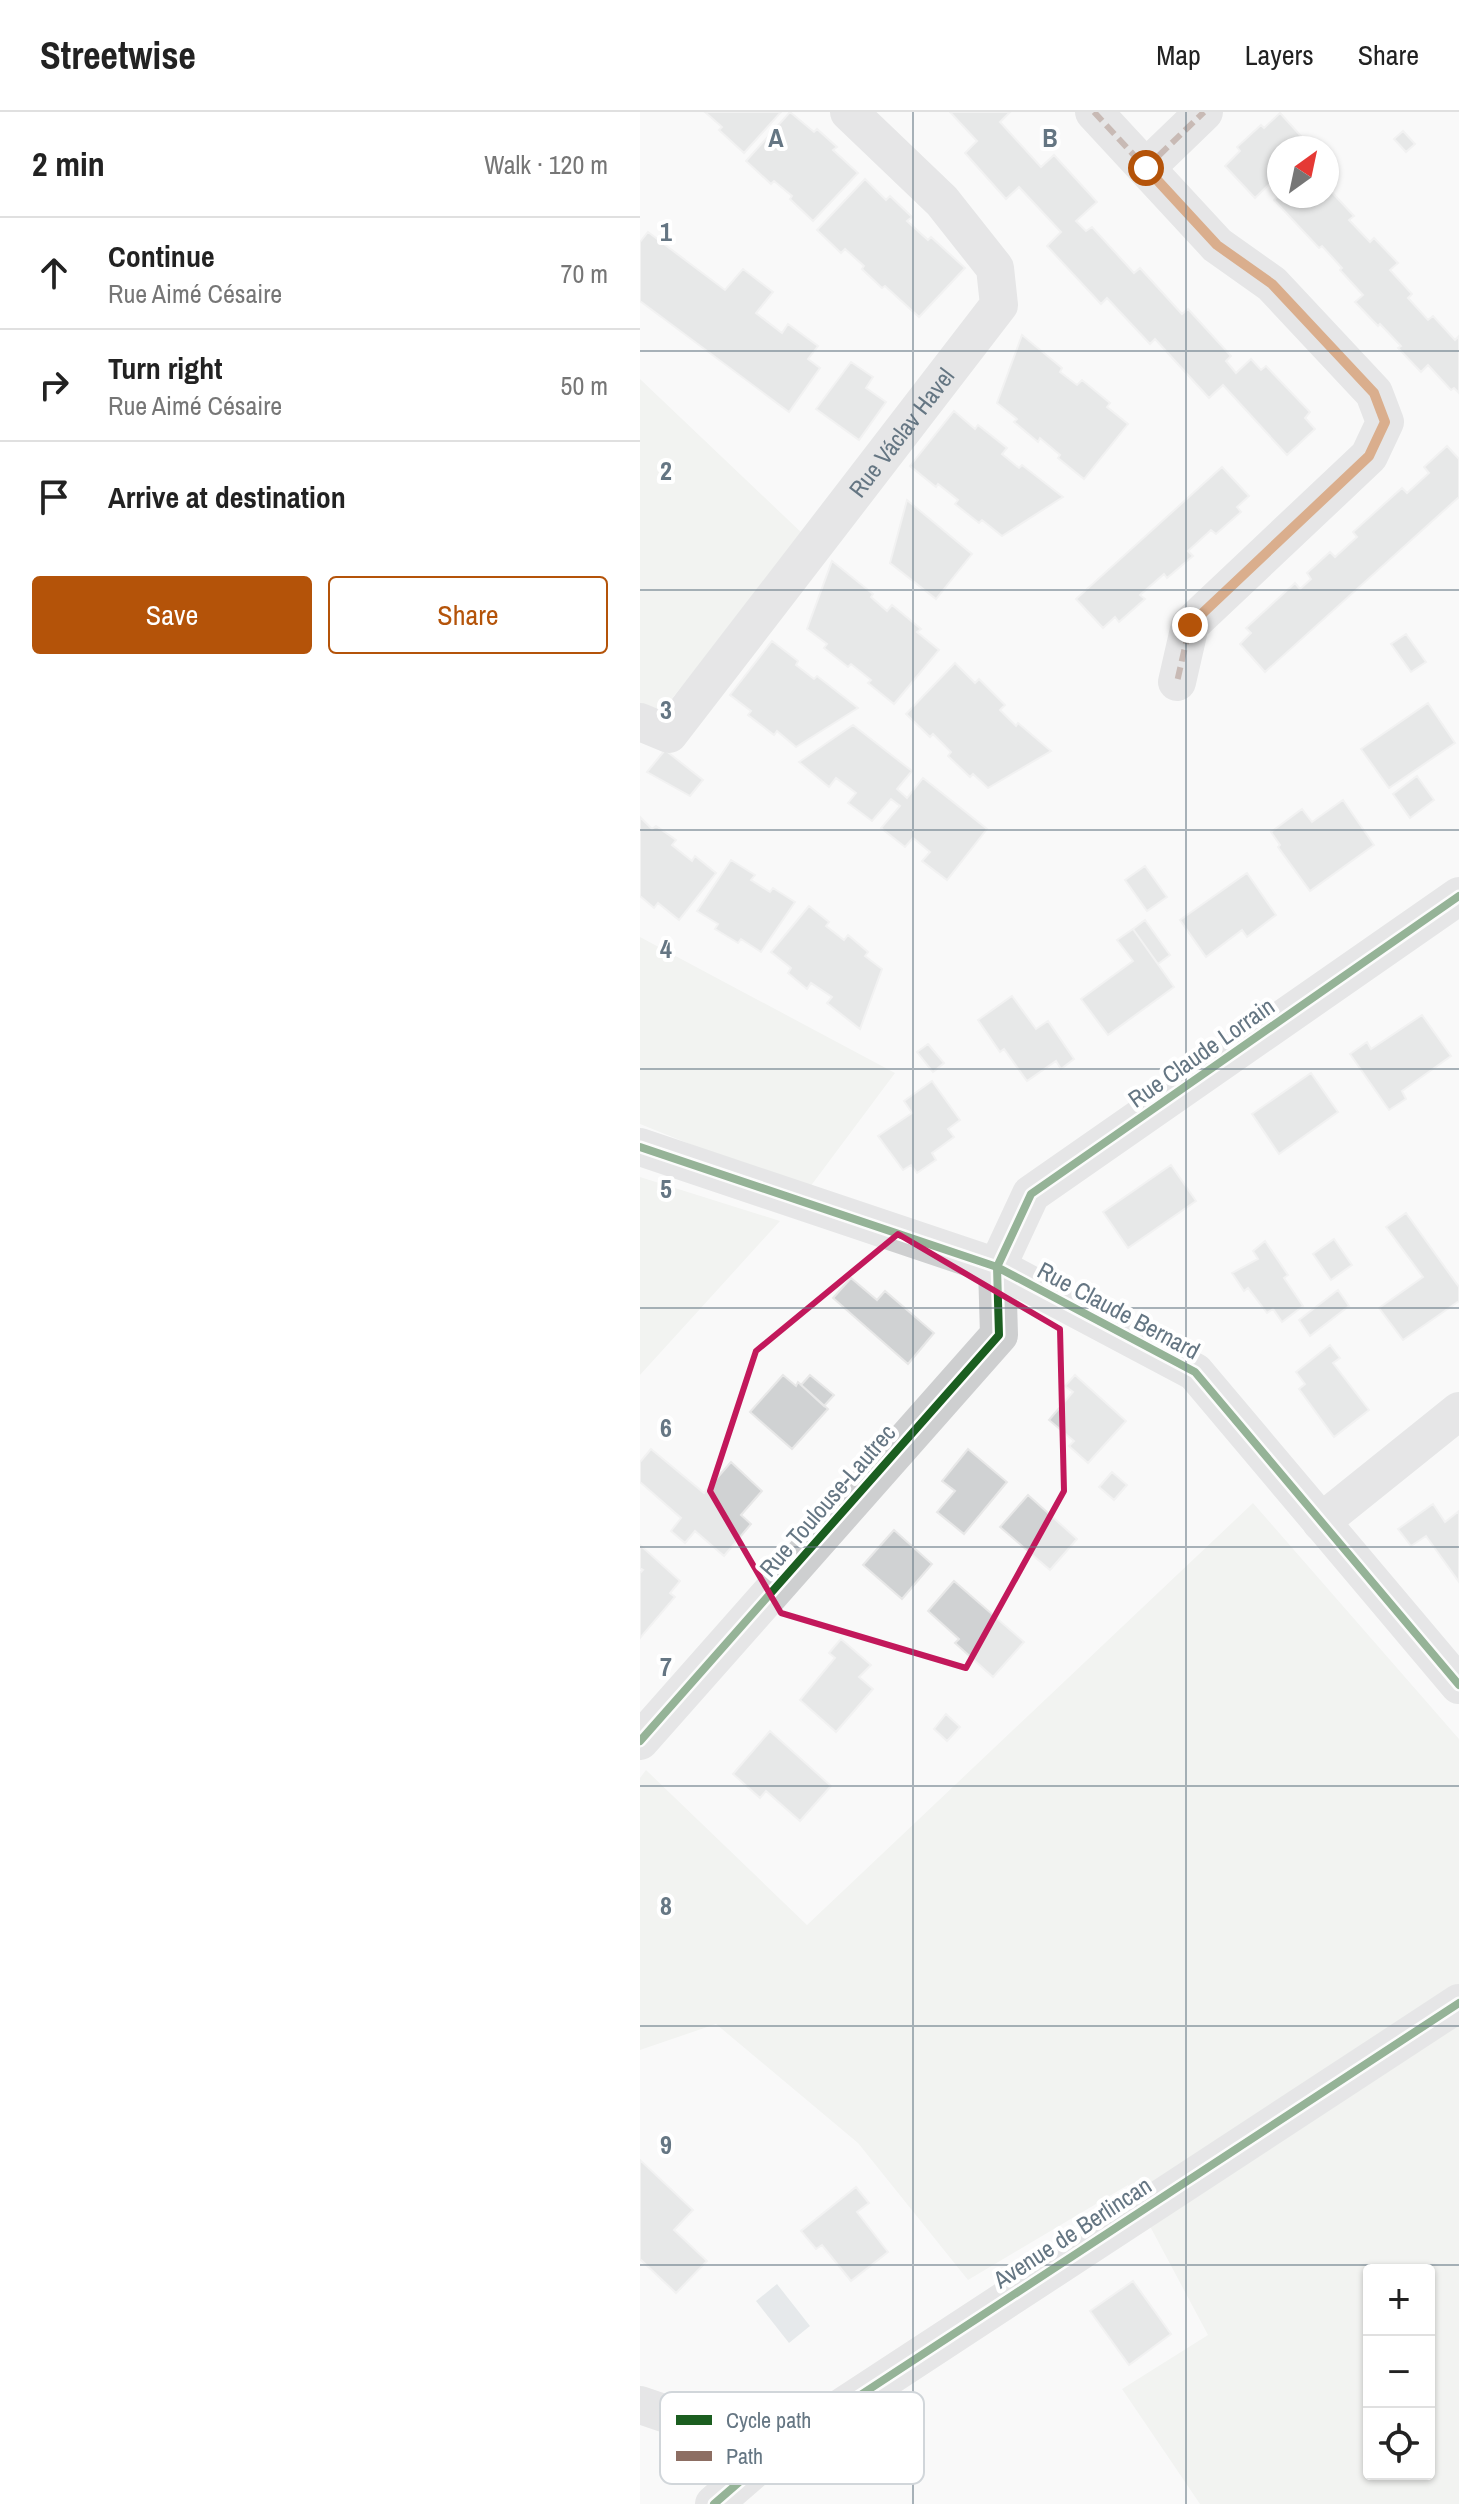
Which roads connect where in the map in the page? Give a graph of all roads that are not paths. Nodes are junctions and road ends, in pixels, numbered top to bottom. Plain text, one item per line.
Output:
1 (849, 112) edge
2 (1094, 112) edge
3 (1204, 112) edge
4 (1146, 168) junction
5 (1177, 682) dead end
6 (640, 722) edge
7 (1459, 896) edge
8 (640, 1147) edge
9 (997, 1267) junction
10 (1459, 1411) edge
11 (1321, 1522) junction
12 (1459, 1685) edge
13 (640, 1741) edge
14 (1459, 2003) edge
15 (865, 2392) edge
16 (640, 2405) edge
17 (660, 2412) edge
18 (737, 2484) edge
19 (714, 2504) edge

1 - 6 street, Rue Václav Havel
2 - 4 street
3 - 4 street
4 - 5 street
7 - 9 street, Rue Claude Lorrain
8 - 9 street, Rue Claude Bernard
9 - 11 street, Rue Claude Bernard
9 - 13 street, Rue Toulouse-Lautrec
10 - 11 street
11 - 12 street, Rue Claude Bernard
14 - 15 street, Avenue de Berlincan
16 - 17 street
18 - 19 street, Avenue de Berlincan

